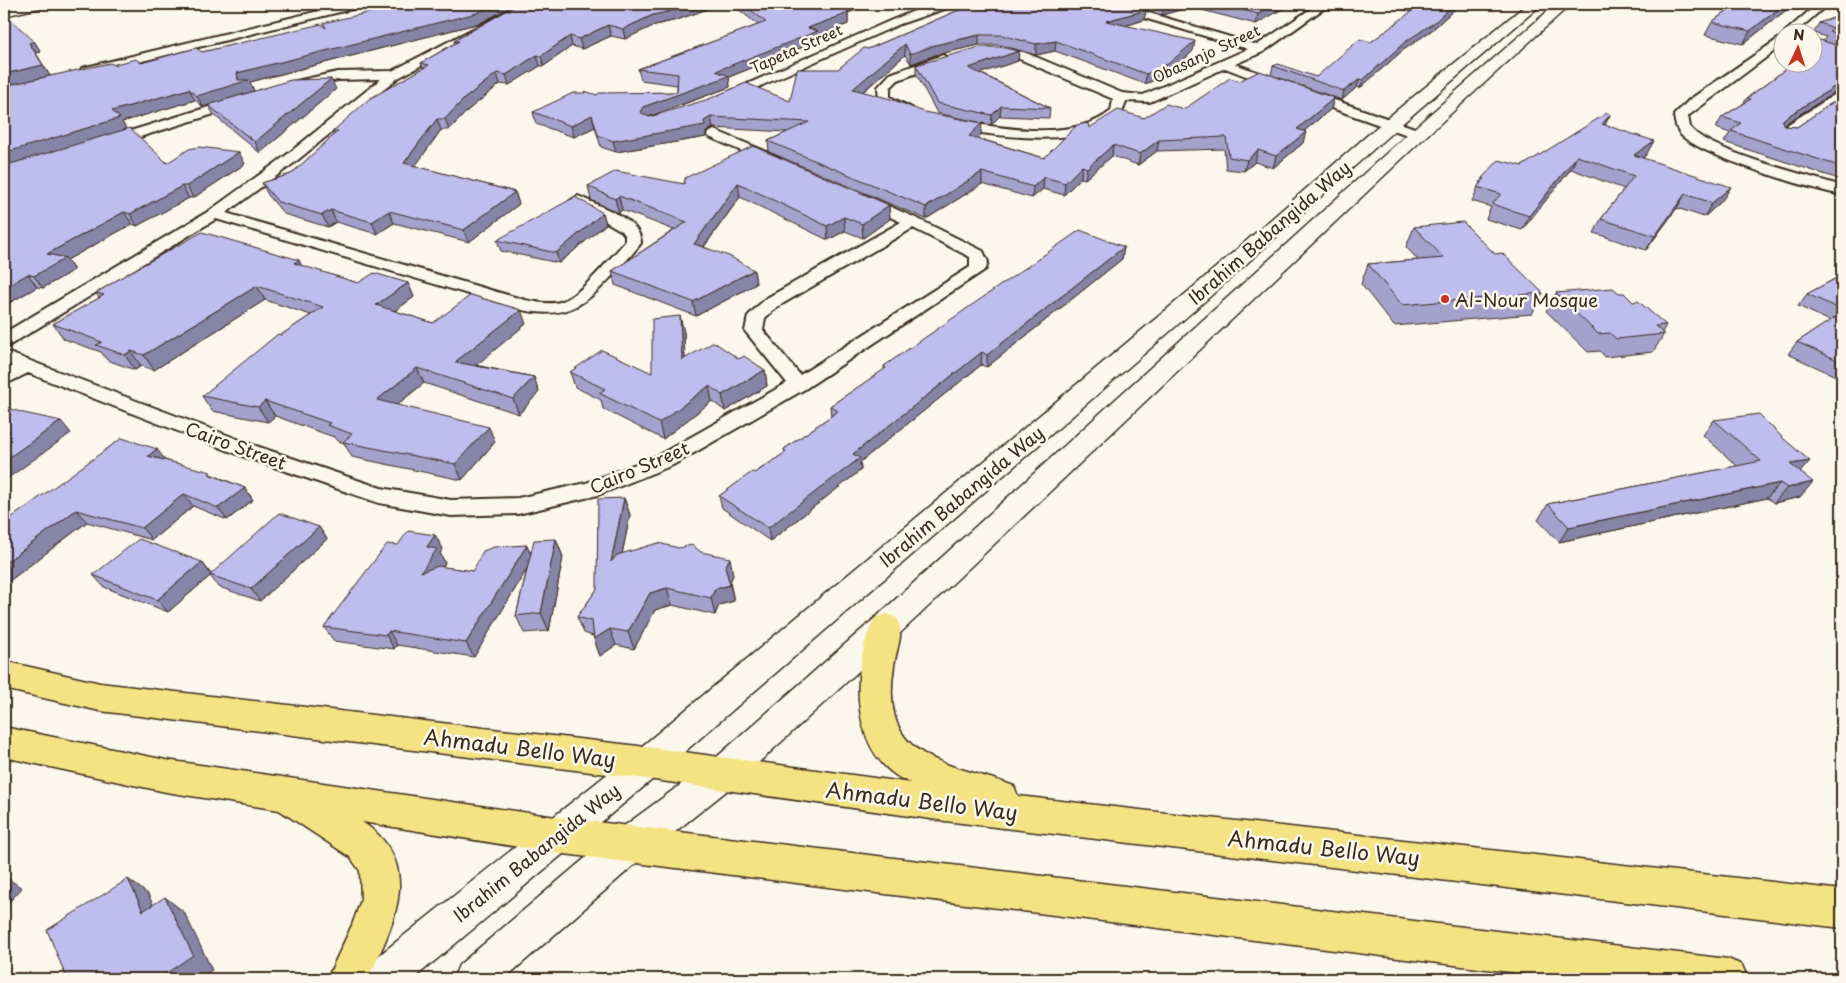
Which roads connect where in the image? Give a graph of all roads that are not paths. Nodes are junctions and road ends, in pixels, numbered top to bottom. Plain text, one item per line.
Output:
1 (9, 4) edge
2 (38, 4) edge
3 (360, 4) edge
4 (530, 4) edge
5 (954, 4) edge
6 (1108, 4) edge
7 (1325, 4) edge
8 (1534, 4) edge
9 (1564, 4) edge
10 (1823, 4) edge
11 (4, 5) edge
12 (4, 12) edge
13 (1802, 22) edge
14 (1774, 45) edge
15 (1824, 48) edge
16 (1259, 49) junction
17 (979, 51) edge
18 (958, 54) edge
19 (1842, 54) edge
20 (1224, 64) junction
21 (77, 74) edge
22 (394, 75) junction
23 (282, 89) edge
24 (1842, 94) edge
25 (255, 97) edge
26 (1120, 97) junction
27 (713, 102) edge
28 (922, 116) edge
29 (939, 121) edge
30 (1391, 124) junction
31 (1784, 133) edge
32 (714, 134) dead end
33 (1418, 134) junction
34 (97, 146) edge
35 (786, 165) edge
36 (1842, 191) edge
37 (850, 193) edge
38 (578, 201) edge
39 (214, 214) junction
40 (914, 222) junction
41 (4, 340) edge
42 (4, 357) edge
43 (26, 366) junction
44 (4, 379) edge
45 (798, 385) junction
46 (886, 627) junction
47 (4, 676) edge
48 (4, 742) edge
49 (647, 763) junction
50 (722, 774) junction
51 (284, 793) junction
52 (1052, 816) junction
53 (556, 835) junction
54 (629, 845) junction
55 (1842, 909) edge
56 (347, 979) edge
57 (381, 979) edge
58 (473, 979) edge
59 (1728, 979) edge

1 - 11 main road
2 - 12 main road
3 - 21 street
4 - 22 street
5 - 27 street, Tapeta Street
6 - 16 street
7 - 16 street, Obasanjo Street
8 - 30 main road, Ibrahim Babangida Way
9 - 33 main road, Ibrahim Babangida Way
10 - 13 street
14 - 36 street
15 - 19 street
16 - 20 street, Obasanjo Street
17 - 26 street, Obasanjo Street
18 - 28 street
20 - 26 street, Obasanjo Street
20 - 30 street
22 - 23 street
22 - 39 street
24 - 31 street
25 - 34 street
26 - 29 street
30 - 33 street
30 - 49 main road, Ibrahim Babangida Way
32 - 35 street
33 - 46 main road, Ibrahim Babangida Way
37 - 40 street, Cairo Street
38 - 39 street
39 - 41 street
40 - 45 street
40 - 45 street, Cairo Street
42 - 43 street, Cairo Street
43 - 44 street
43 - 45 street, Cairo Street
46 - 50 main road, Ibrahim Babangida Way
46 - 52 main road
47 - 49 main road, Ahmadu Bello Way
48 - 51 main road
49 - 50 main road, Ahmadu Bello Way
49 - 53 main road, Ibrahim Babangida Way
50 - 52 main road, Ahmadu Bello Way
50 - 54 main road, Ibrahim Babangida Way
51 - 53 main road
51 - 56 main road
52 - 55 main road, Ahmadu Bello Way
53 - 54 main road
53 - 57 main road, Ibrahim Babangida Way
54 - 58 main road, Ibrahim Babangida Way
54 - 59 main road

